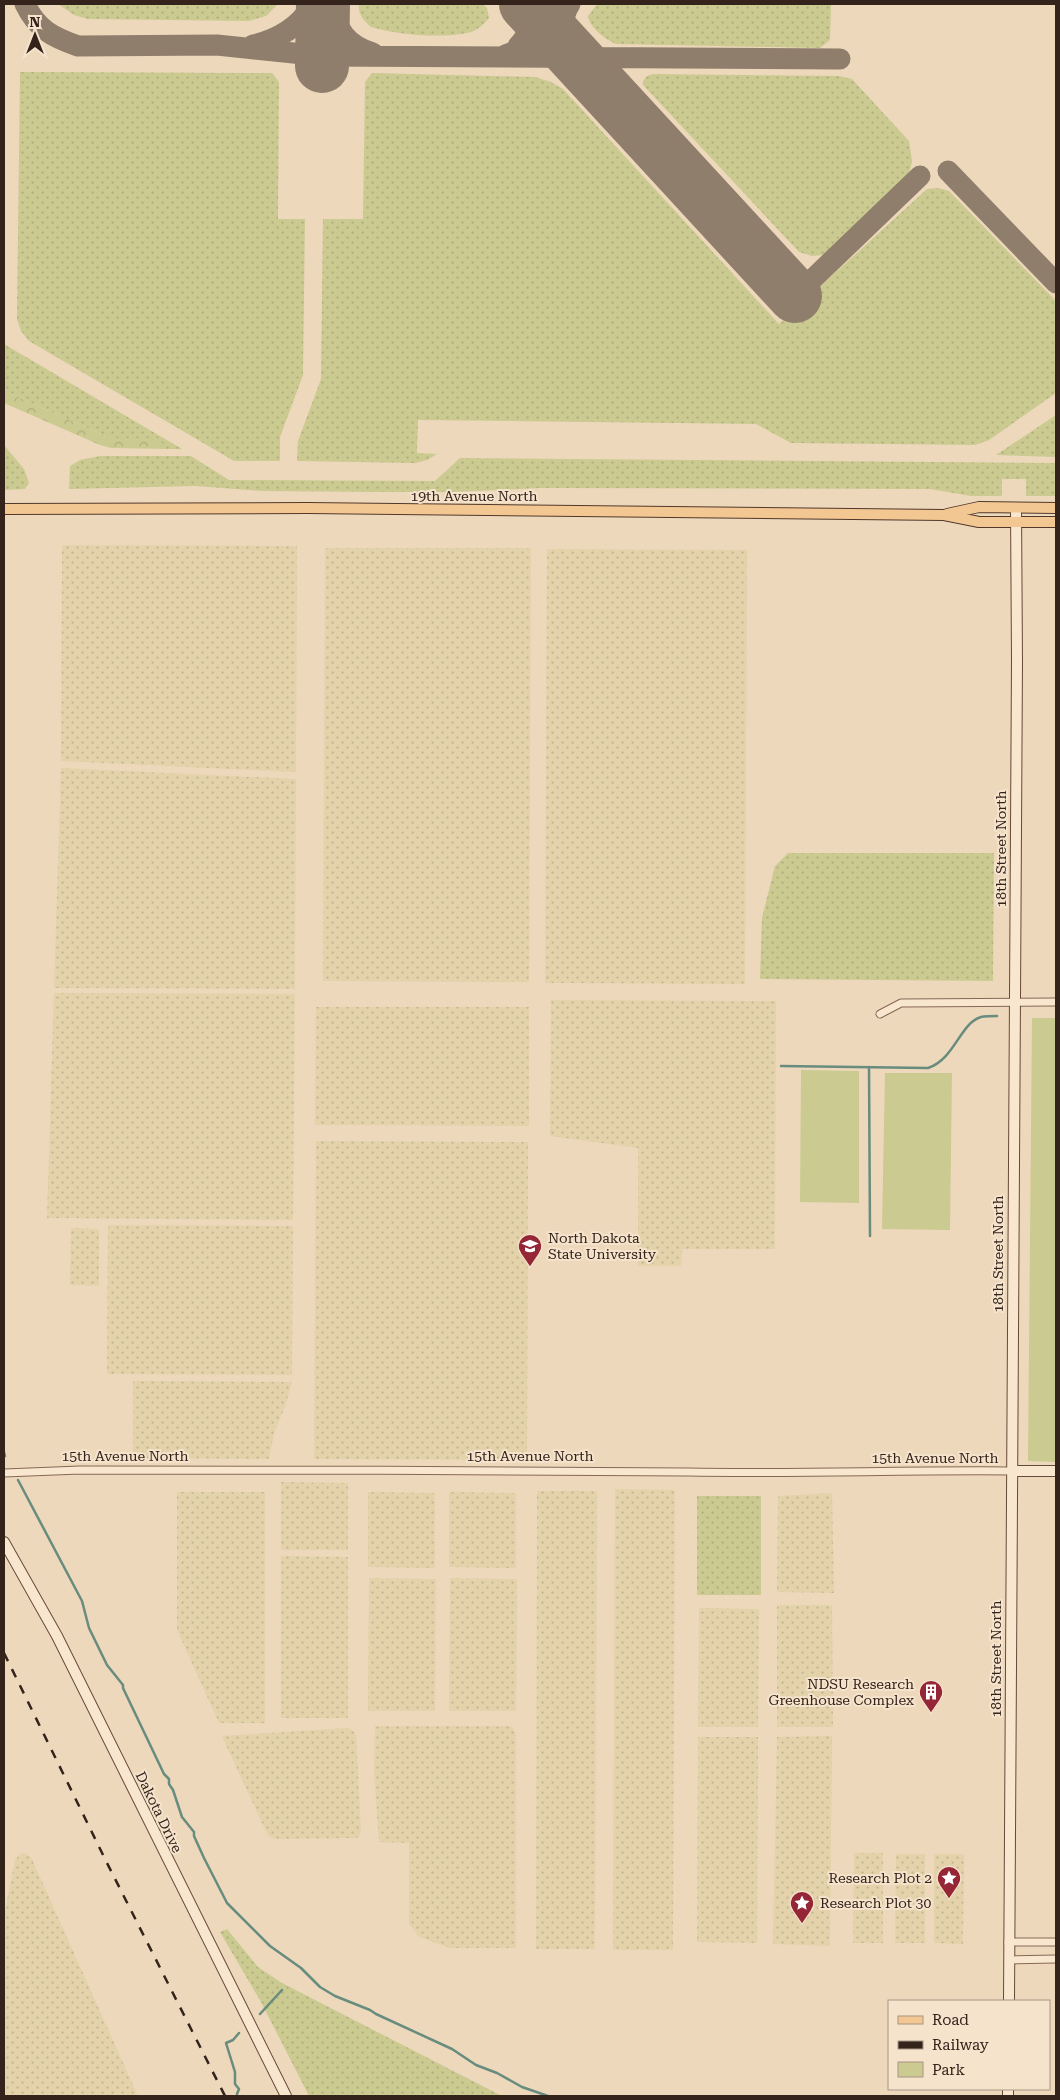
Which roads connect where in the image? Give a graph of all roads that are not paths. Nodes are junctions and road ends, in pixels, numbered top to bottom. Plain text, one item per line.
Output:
1 (4, 508) edge
2 (1016, 508) junction
3 (1056, 508) edge
4 (944, 515) junction
5 (1016, 521) junction
6 (1056, 522) edge
7 (1014, 1002) junction
8 (1056, 1002) edge
9 (880, 1014) dead end
10 (1011, 1471) junction
11 (1056, 1471) edge
12 (4, 1473) edge
13 (4, 1542) edge
14 (1008, 1942) junction
15 (1056, 1942) edge
16 (1056, 1959) edge
17 (1009, 1960) junction
18 (1008, 2000) edge
19 (286, 2096) edge

1 - 4 main road, 19th Avenue North
2 - 3 main road, 19th Avenue North
2 - 4 main road, 19th Avenue North
2 - 5 street, 18th Street North
4 - 5 main road, 19th Avenue North
5 - 6 main road, 19th Avenue North
5 - 7 street, 18th Street North
7 - 8 street
7 - 9 street
7 - 10 street, 18th Street North
10 - 11 street, 15th Avenue North
10 - 12 street, 15th Avenue North
10 - 14 street, 18th Street North
13 - 19 street, Dakota Drive
14 - 15 street
14 - 17 street, 18th Street North
16 - 17 street
17 - 18 street, 18th Street North

